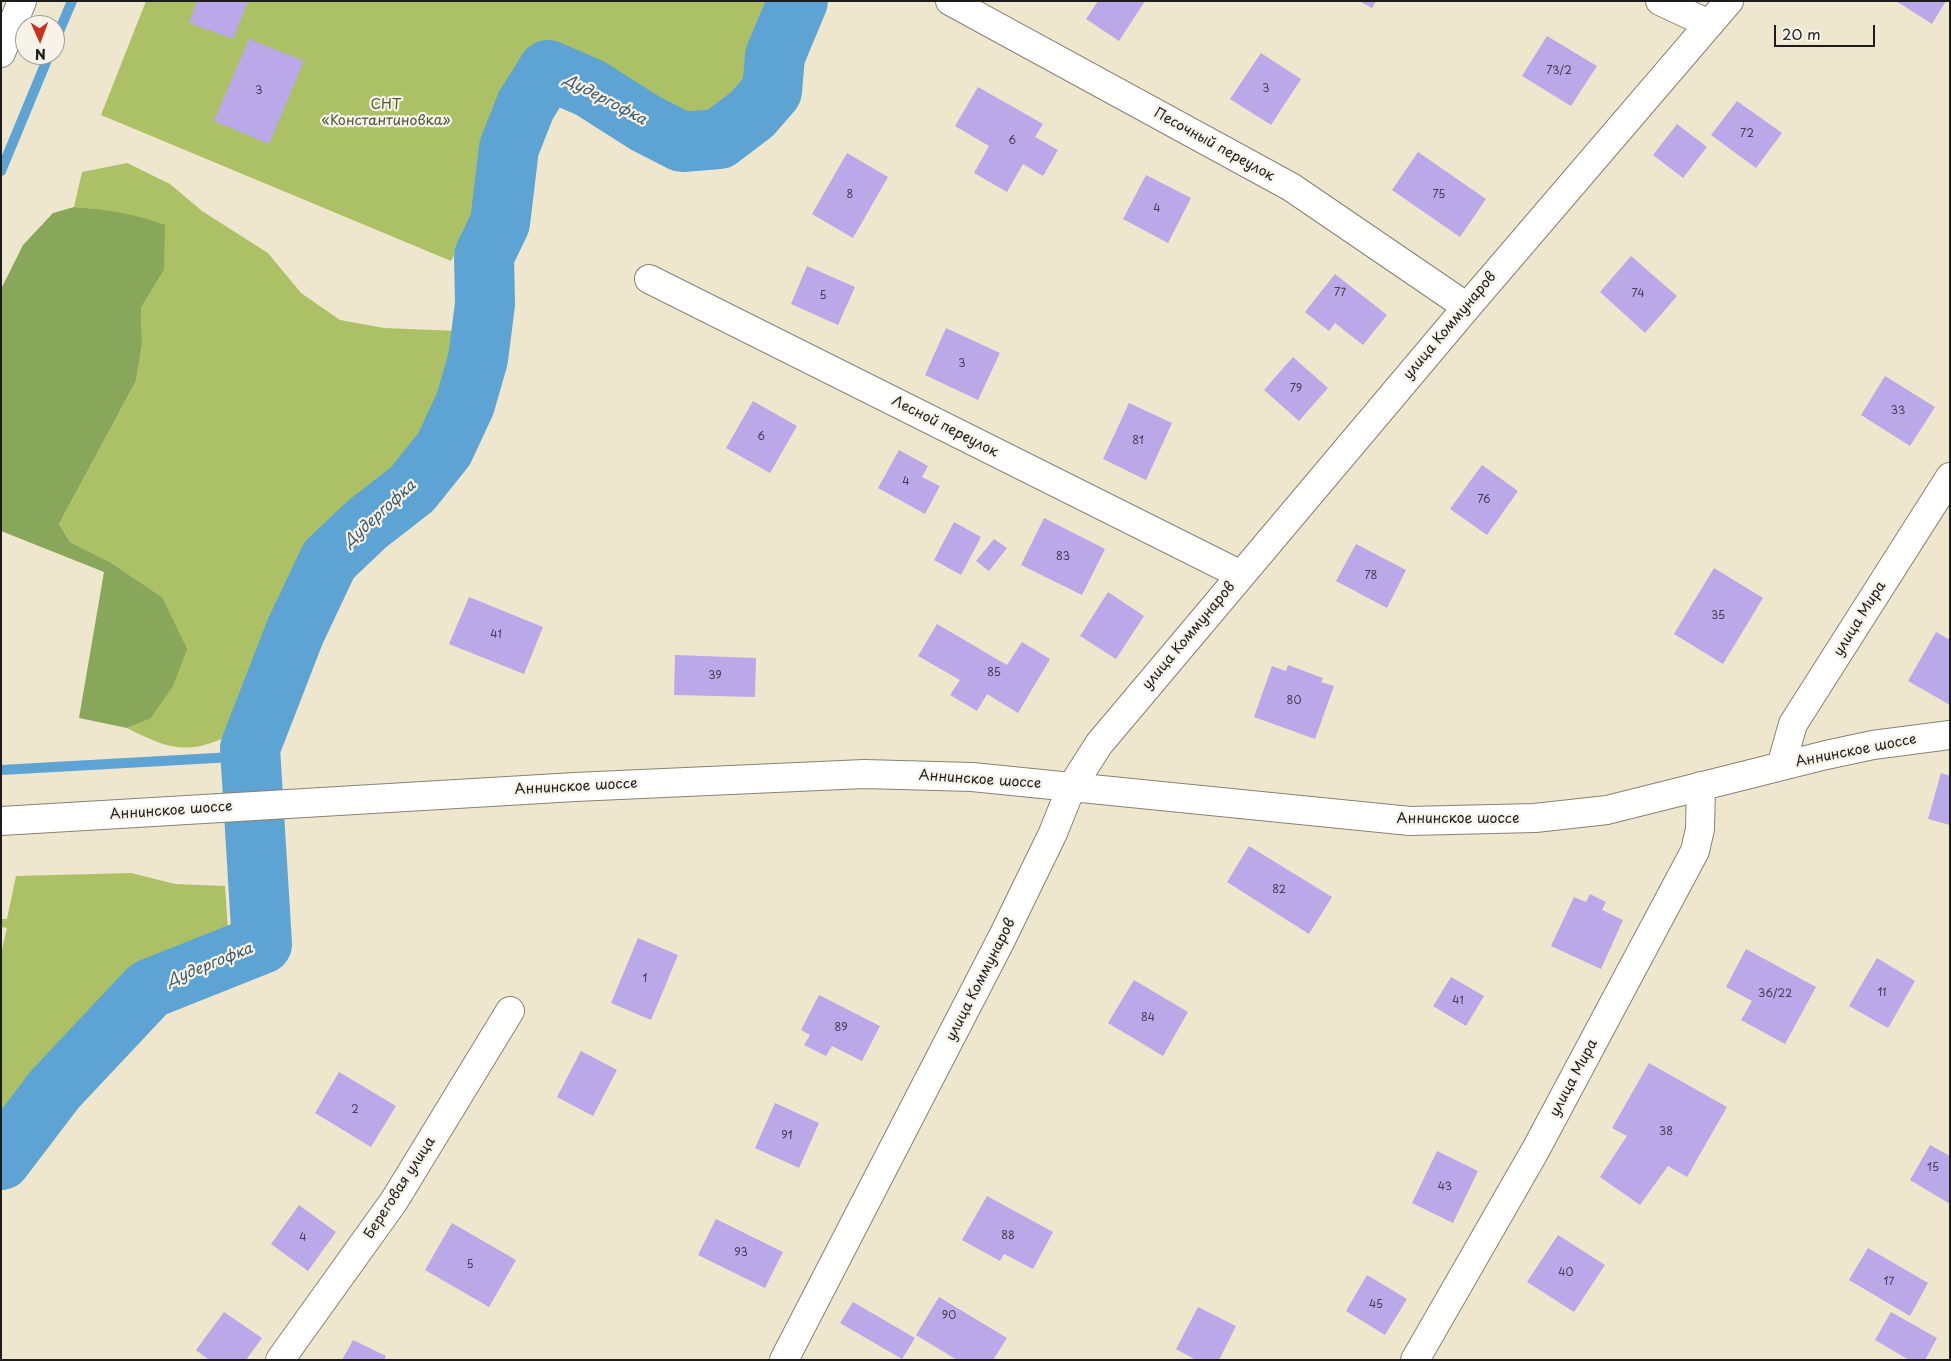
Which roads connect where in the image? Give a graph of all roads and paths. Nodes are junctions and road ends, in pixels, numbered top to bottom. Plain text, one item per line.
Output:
1 (22, 1) edge
2 (950, 1) edge
3 (1660, 1) edge
4 (1729, 1) edge
5 (1709, 24) junction
6 (1, 53) edge
7 (649, 279) dead end
8 (1467, 307) junction
9 (1950, 477) edge
10 (1241, 575) junction
11 (1950, 735) edge
12 (1781, 766) junction
13 (1701, 786) junction
14 (1071, 788) junction
15 (1, 821) edge
16 (510, 1011) dead end
17 (280, 1360) edge
18 (784, 1360) edge
19 (1415, 1360) edge

1 - 6 street
2 - 8 street, Песочный переулок
3 - 5 street
4 - 5 street, улица Коммунаров
5 - 8 street, улица Коммунаров
7 - 10 street, Лесной переулок
8 - 10 street, улица Коммунаров
9 - 12 street, улица Мира
10 - 14 street, улица Коммунаров
11 - 12 street, Аннинское шоссе
12 - 13 street, Аннинское шоссе
13 - 14 street, Аннинское шоссе
13 - 19 street, улица Мира
14 - 15 street, Аннинское шоссе
14 - 18 street, улица Коммунаров
16 - 17 street, Береговая улица

